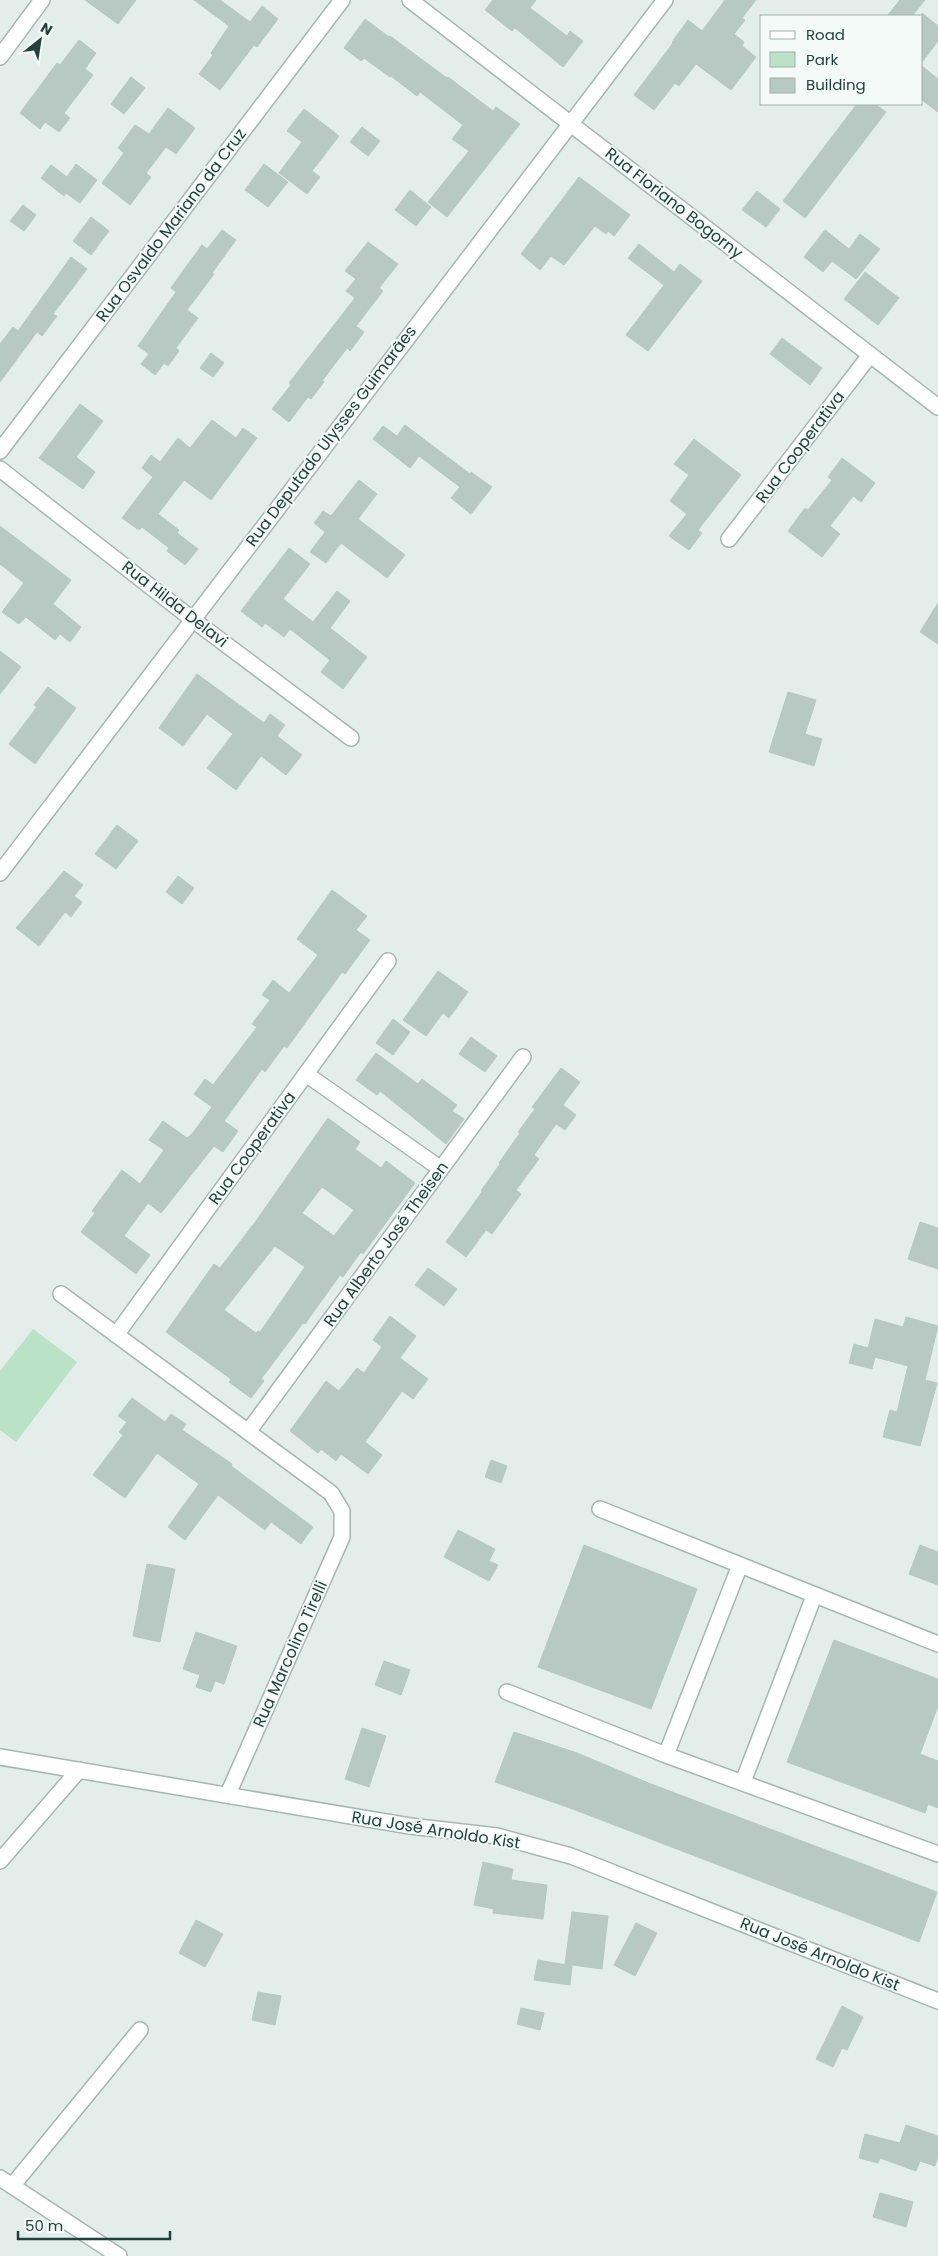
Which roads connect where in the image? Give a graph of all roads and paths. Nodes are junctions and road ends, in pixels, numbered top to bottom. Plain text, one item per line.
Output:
1 (42, 0) edge
2 (342, 0) edge
3 (410, 0) edge
4 (665, 0) edge
5 (0, 56) edge
6 (570, 123) junction
7 (870, 355) junction
8 (938, 407) edge
9 (0, 450) edge
10 (0, 469) edge
11 (729, 539) dead end
12 (192, 619) junction
13 (351, 738) dead end
14 (0, 873) edge
15 (388, 961) dead end
16 (523, 1057) dead end
17 (306, 1074) junction
18 (441, 1169) junction
19 (61, 1294) dead end
20 (116, 1335) junction
21 (248, 1432) junction
22 (600, 1509) dead end
23 (740, 1565) junction
24 (814, 1596) junction
25 (938, 1644) edge
26 (507, 1692) dead end
27 (666, 1755) junction
28 (0, 1757) edge
29 (79, 1770) junction
30 (743, 1782) junction
31 (228, 1794) junction
32 (938, 1854) edge
33 (0, 1860) edge
34 (938, 2001) edge
35 (140, 2030) dead end
36 (6, 2182) edge
37 (119, 2256) edge

1 - 5 street
2 - 9 street, Rua Osvaldo Mariano da Cruz
3 - 6 street, Rua Floriano Bogorny
4 - 6 street, Rua Deputado Ulysses Guimarães
6 - 7 street, Rua Floriano Bogorny
6 - 12 street, Rua Deputado Ulysses Guimarães
7 - 8 street, Rua Floriano Bogorny
7 - 11 street, Rua Cooperativa
10 - 12 street, Rua Hilda Delavi
12 - 13 street, Rua Hilda Delavi
12 - 14 street, Rua Deputado Ulysses Guimarães
15 - 17 street, Rua Cooperativa
16 - 18 street, Rua Alberto José Theisen
17 - 18 street
17 - 20 street, Rua Cooperativa
18 - 21 street, Rua Alberto José Theisen
19 - 20 street
20 - 21 street
21 - 31 street, Rua Marcolino Tirelli
22 - 23 street
23 - 24 street
23 - 27 street
24 - 25 street
24 - 30 street
26 - 27 street
27 - 30 street
28 - 29 street, Rua José Arnoldo Kist
29 - 31 street, Rua José Arnoldo Kist
29 - 33 street
30 - 32 street
31 - 34 street, Rua José Arnoldo Kist
35 - 36 street
36 - 37 street

